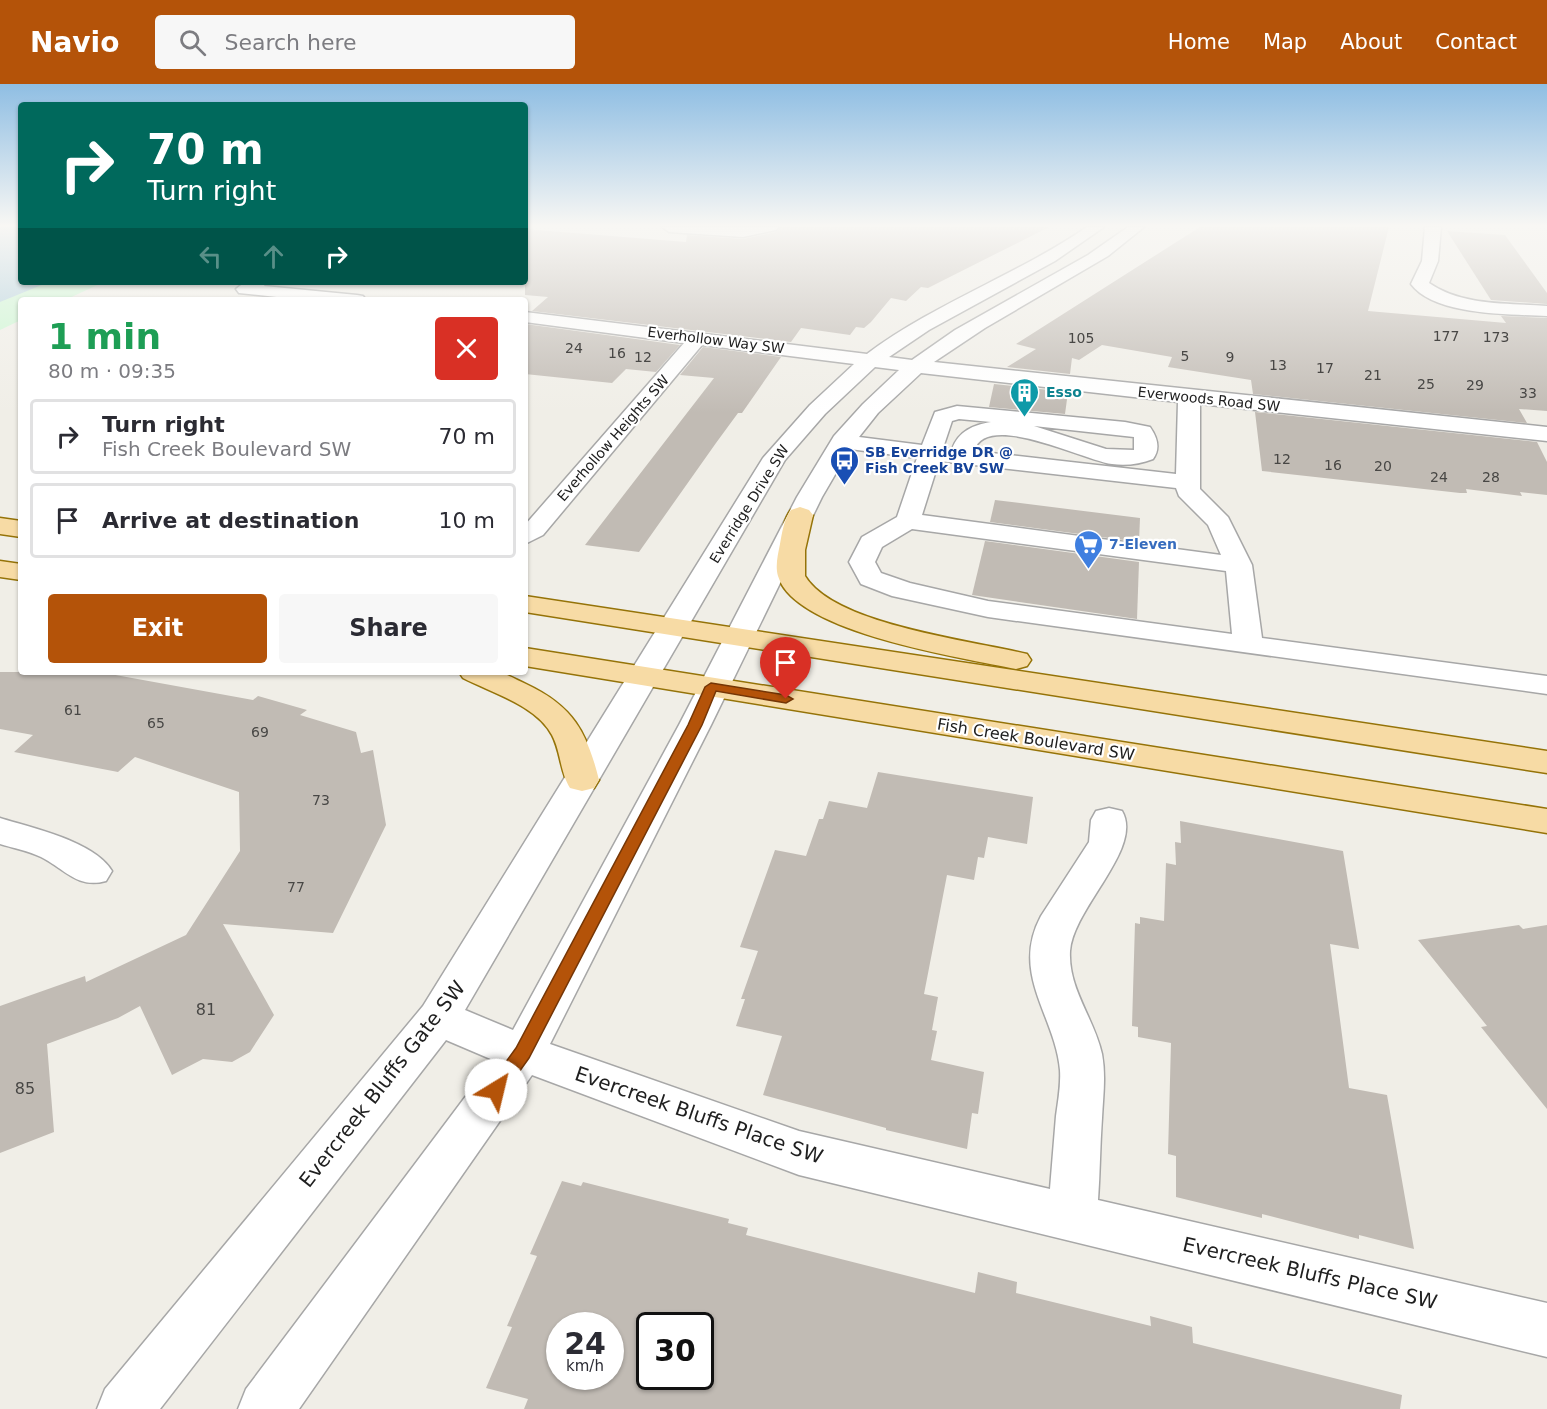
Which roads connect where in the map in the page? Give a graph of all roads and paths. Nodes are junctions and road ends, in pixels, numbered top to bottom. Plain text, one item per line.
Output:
1 (245, 289) edge
2 (279, 289) edge
3 (993, 289) edge
4 (1041, 289) edge
5 (1425, 289) edge
6 (230, 297) edge
7 (336, 297) edge
8 (1547, 311) edge
9 (528, 317) edge
10 (699, 338) junction
11 (871, 360) junction
12 (916, 366) junction
13 (1188, 397) junction
14 (1547, 434) edge
15 (842, 441) junction
16 (930, 453) junction
17 (961, 456) junction
18 (1188, 482) junction
19 (800, 516) junction
20 (908, 521) junction
21 (0, 526) edge
22 (18, 529) edge
23 (528, 534) edge
24 (1239, 565) junction
25 (0, 569) edge
26 (18, 572) edge
27 (528, 604) edge
28 (675, 626) junction
29 (738, 636) junction
30 (1248, 645) junction
31 (528, 657) edge
32 (480, 675) edge
33 (645, 676) junction
34 (1547, 685) edge
35 (711, 687) junction
36 (1326, 729) junction
37 (1547, 762) edge
38 (582, 780) junction
39 (1109, 820) dead end
40 (1547, 821) edge
41 (0, 831) edge
42 (93, 871) dead end
43 (438, 1018) junction
44 (523, 1053) junction
45 (1072, 1216) junction
46 (1547, 1330) edge
47 (125, 1409) edge
48 (266, 1409) edge

1 - 6 street
2 - 7 street
3 - 11 street, Everridge Drive SW
4 - 12 street
5 - 8 street
9 - 10 street, Everhollow Way SW
10 - 11 street, Everhollow Way SW
10 - 23 street, Everhollow Heights SW
11 - 12 street, Everwoods Road SW
11 - 28 street, Everridge Drive SW
12 - 13 street, Everwoods Road SW
12 - 15 street
13 - 14 street, Everwoods Road SW
13 - 18 street
15 - 16 street
15 - 19 street
16 - 17 street
16 - 17 street
16 - 20 street
17 - 18 street
18 - 24 street
19 - 29 street
19 - 36 main road
20 - 24 street
20 - 30 street
21 - 22 main road
24 - 30 street
25 - 26 main road
27 - 28 main road
28 - 29 main road
28 - 33 street, Everridge Drive SW
29 - 35 street
29 - 36 main road
30 - 34 street
31 - 33 main road, Fish Creek Boulevard SW
32 - 38 main road
33 - 35 main road, Fish Creek Boulevard SW
33 - 38 street, Evercreek Bluffs Gate SW
35 - 40 main road, Fish Creek Boulevard SW
35 - 44 street
36 - 37 main road
38 - 43 street, Evercreek Bluffs Gate SW
39 - 45 street
41 - 42 street
43 - 44 street, Evercreek Bluffs Place SW
43 - 47 street, Evercreek Bluffs Gate SW
44 - 45 street, Evercreek Bluffs Place SW
44 - 48 street
45 - 46 street, Evercreek Bluffs Place SW

